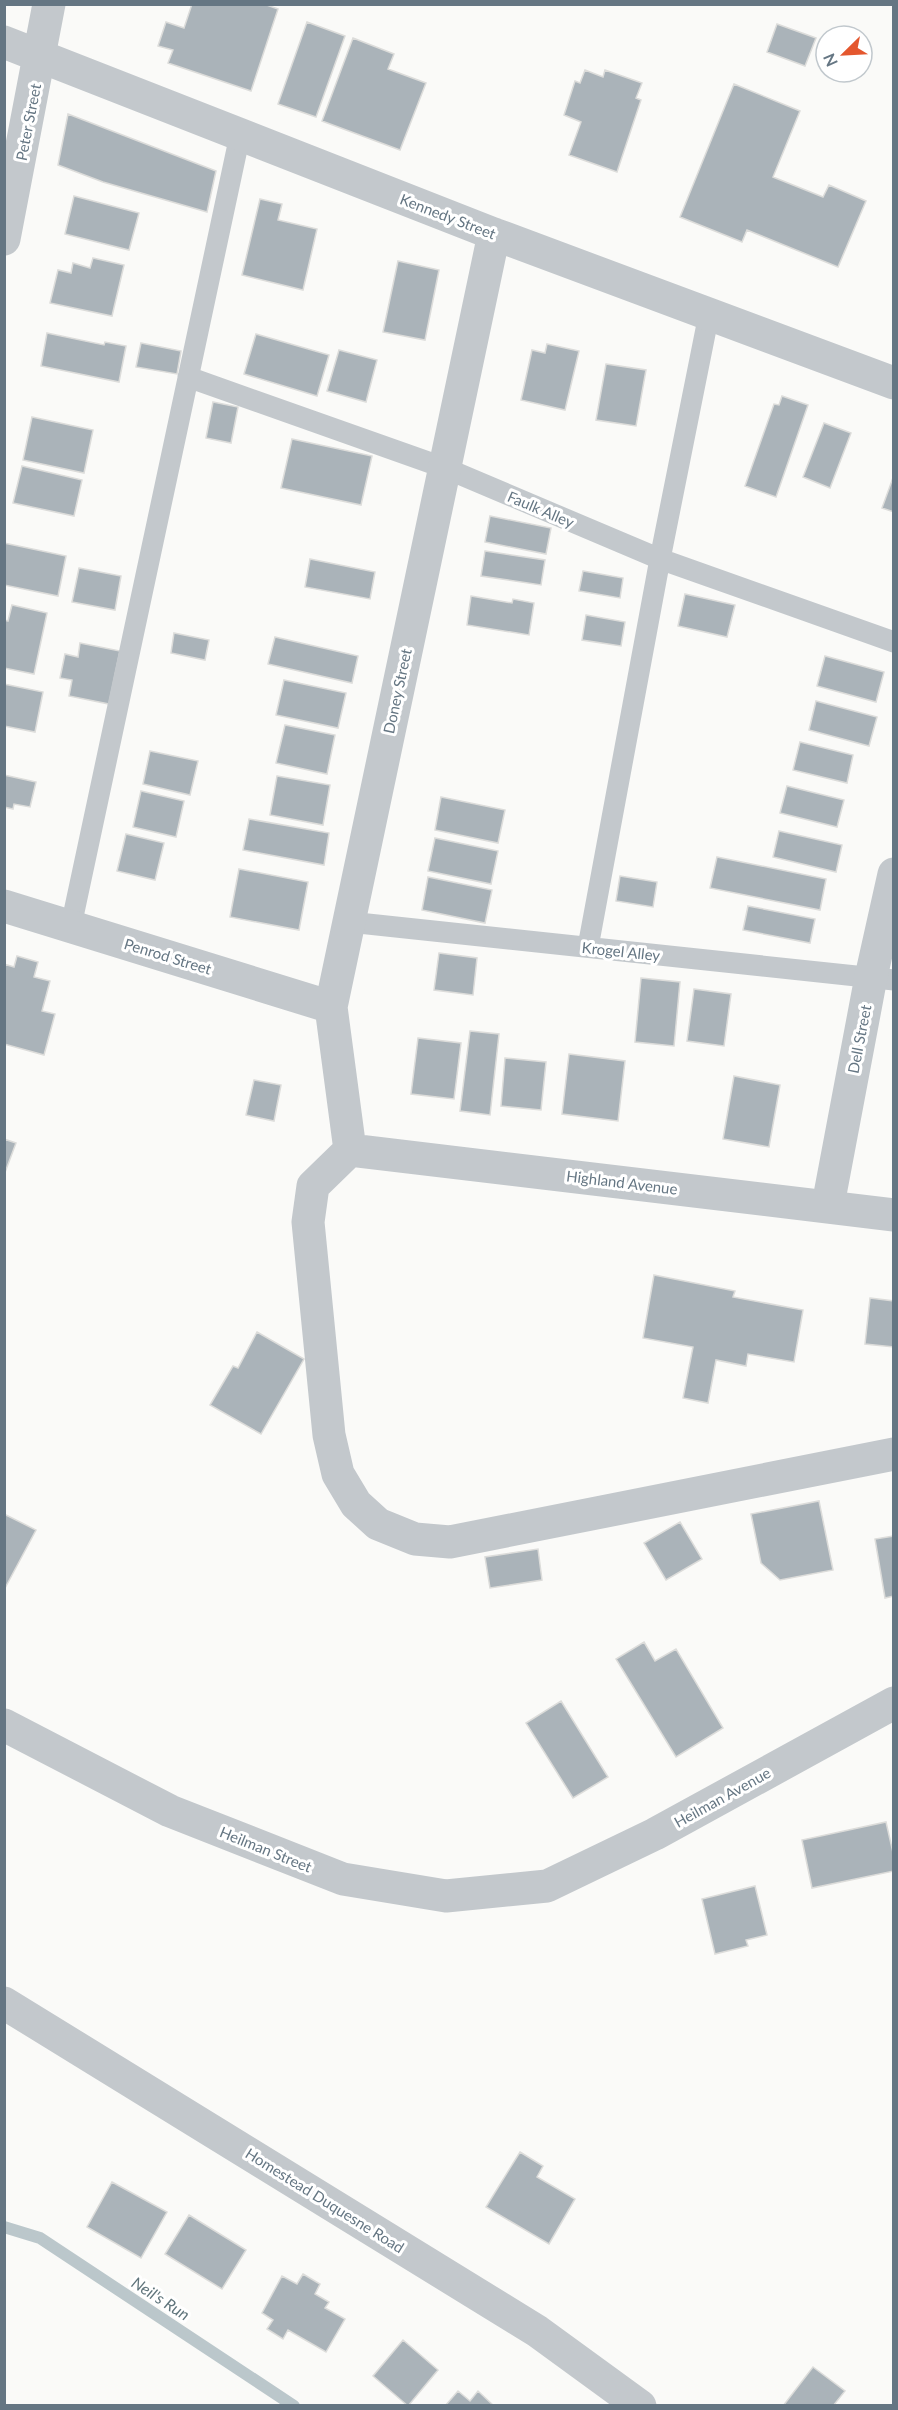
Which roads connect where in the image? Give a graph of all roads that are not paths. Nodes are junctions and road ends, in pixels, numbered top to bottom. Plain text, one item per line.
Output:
1 (49, 4) edge
2 (4, 42) edge
3 (40, 58) junction
4 (240, 135) junction
5 (494, 234) junction
6 (4, 239) edge
7 (709, 314) junction
8 (188, 377) junction
9 (894, 383) edge
10 (445, 468) junction
11 (660, 559) junction
12 (894, 642) edge
13 (894, 874) edge
14 (4, 906) edge
15 (349, 922) junction
16 (71, 926) junction
17 (588, 947) junction
18 (882, 979) edge
19 (331, 1007) junction
20 (350, 1150) junction
21 (828, 1205) junction
22 (894, 1215) edge
23 (894, 1454) edge
24 (894, 1703) edge
25 (4, 1725) edge
26 (548, 1886) joint
27 (4, 2003) edge
28 (640, 2406) edge

1 - 3 street, Peter Street
2 - 3 street, Kennedy Street
3 - 4 street, Kennedy Street
3 - 6 street, Peter Street
4 - 5 street, Kennedy Street
4 - 8 lane
5 - 7 street, Kennedy Street
5 - 10 street, Doney Street
7 - 9 street, Kennedy Street
7 - 11 lane
8 - 10 lane, Faulk Alley
8 - 16 lane
10 - 11 lane, Faulk Alley
10 - 15 street, Doney Street
11 - 12 lane, Faulk Alley
11 - 17 lane
13 - 18 street, Dell Street
14 - 16 street, Penrod Street
15 - 17 lane, Krogel Alley
15 - 19 street, Doney Street
16 - 19 street, Penrod Street
17 - 18 lane, Krogel Alley
18 - 21 street, Dell Street
19 - 20 street, Doney Street
20 - 21 street, Highland Avenue
20 - 23 street
21 - 22 street, Highland Avenue
24 - 26 street, Heilman Avenue
25 - 26 street, Heilman Street
27 - 28 street, Homestead Duquesne Road

